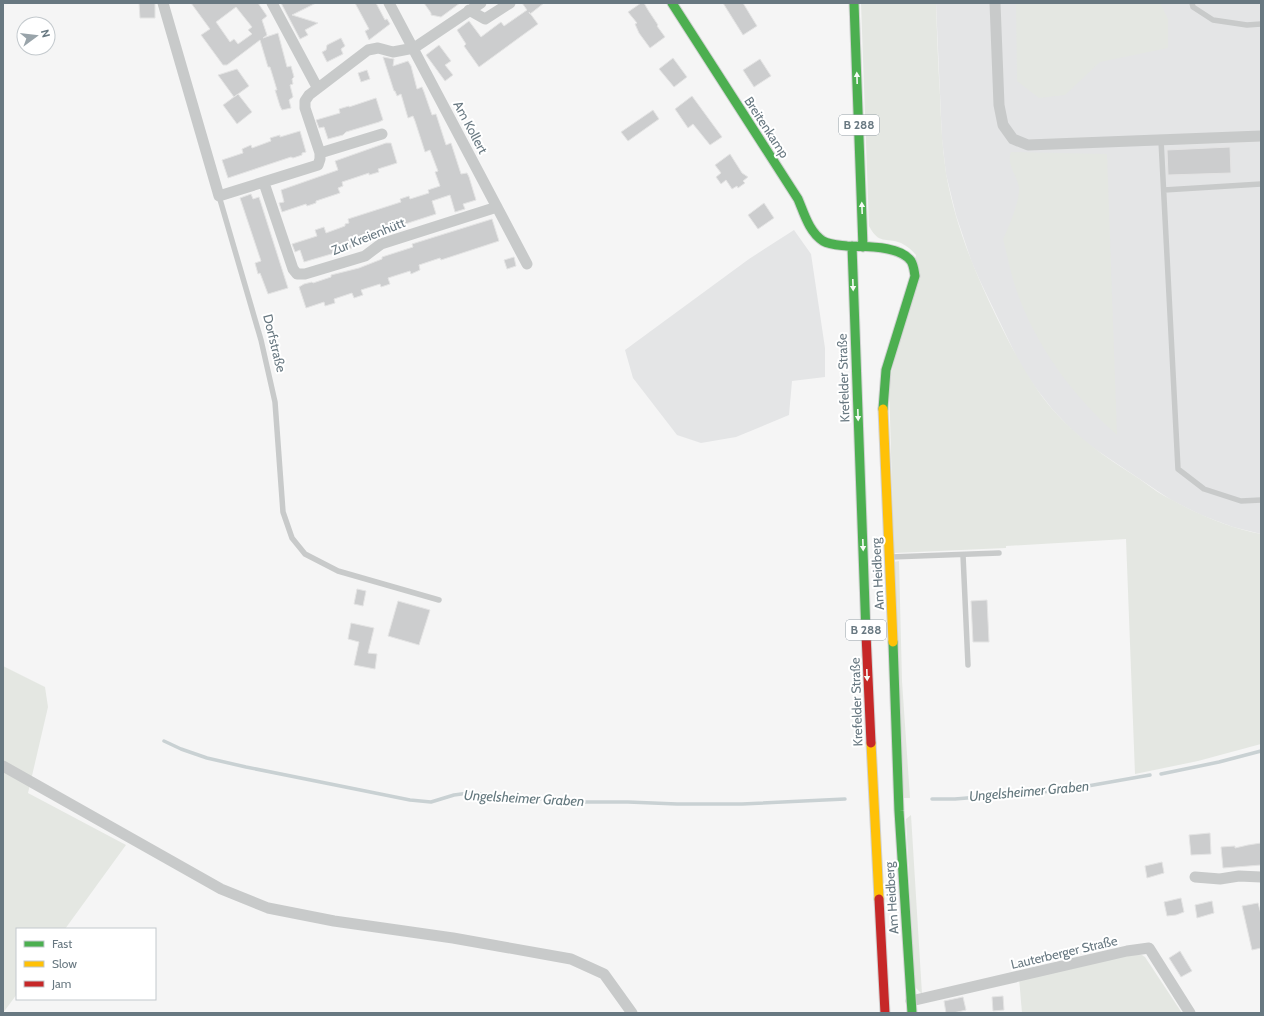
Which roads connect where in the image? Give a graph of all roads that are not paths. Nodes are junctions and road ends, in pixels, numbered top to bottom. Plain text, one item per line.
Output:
1 (163, 3) edge
2 (272, 3) edge
3 (389, 3) edge
4 (481, 3) edge
5 (492, 3) edge
6 (672, 3) edge
7 (854, 3) edge
8 (995, 3) edge
9 (1192, 3) edge
10 (506, 6) edge
11 (470, 10) junction
12 (1261, 24) edge
13 (414, 48) junction
14 (317, 87) junction
15 (382, 134) dead end
16 (1261, 136) edge
17 (1161, 139) junction
18 (320, 153) junction
19 (264, 183) junction
20 (1261, 184) edge
21 (1164, 190) junction
22 (219, 196) junction
23 (497, 207) junction
24 (851, 242) junction
25 (864, 250) junction
26 (527, 264) dead end
27 (1261, 500) edge
28 (999, 553) dead end
29 (963, 555) junction
30 (889, 557) junction
31 (439, 600) dead end
32 (968, 665) dead end
33 (3, 766) edge
34 (1195, 877) dead end
35 (1261, 878) edge
36 (911, 1002) junction
37 (632, 1013) edge
38 (885, 1013) edge
39 (912, 1013) edge
40 (1190, 1013) edge

1 - 22 street, Dorfstraße
2 - 14 street
3 - 13 street, Am Kollert
4 - 11 street
5 - 10 street
6 - 24 main road, Breitenkamp
25 -> 7 main road, B 288
8 - 17 street
9 - 12 lane
10 - 11 street
11 - 13 street
13 - 14 street
13 - 23 street, Am Kollert
14 - 18 street
15 - 18 street
16 - 17 street
17 - 21 lane
18 - 19 street
19 - 22 street
19 - 23 street, Zur Kreienhütt
20 - 21 lane
21 - 27 lane
22 - 31 lane, Dorfstraße
23 - 26 street, Am Kollert
24 - 25 main road
24 -> 38 main road, Krefelder Straße / B 288
25 - 30 main road, Am Heidberg
28 - 29 lane
29 - 30 lane
29 - 32 lane
30 - 36 main road, Am Heidberg
33 - 37 street
34 - 35 street
36 - 39 main road, Am Heidberg
36 - 40 street, Lauterberger Straße

